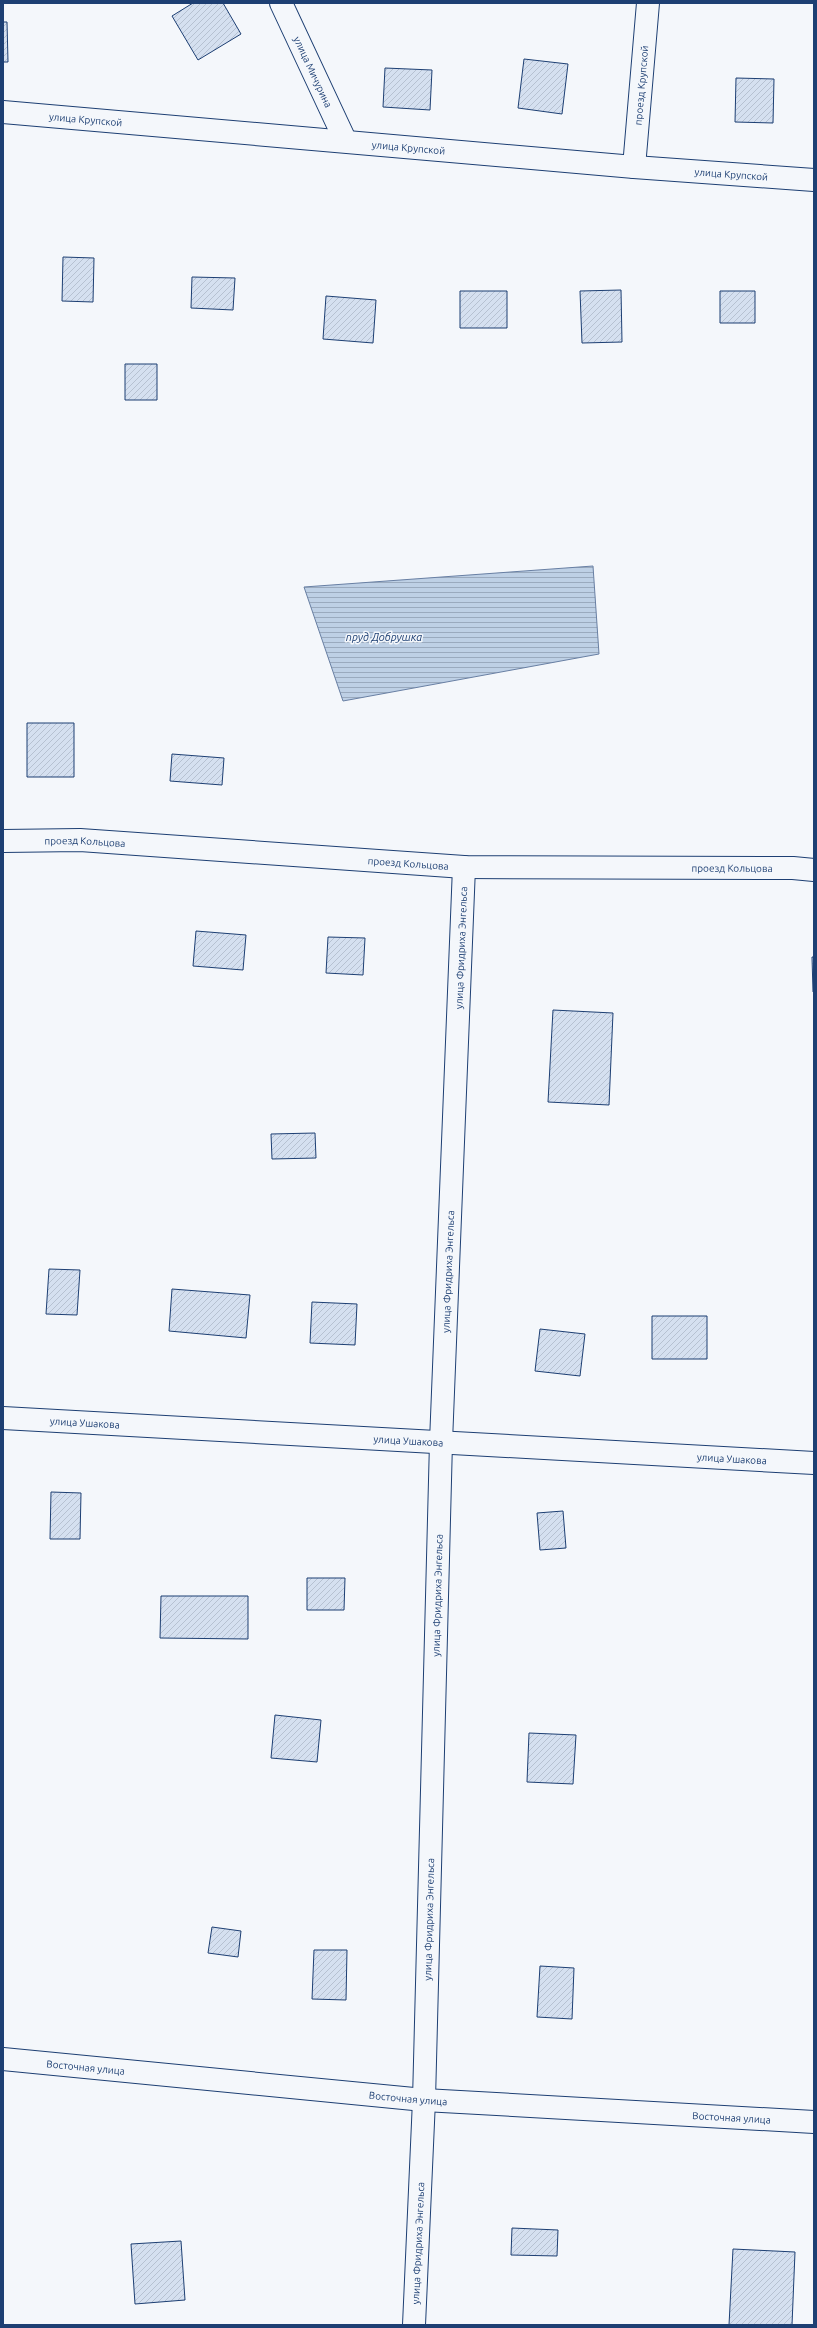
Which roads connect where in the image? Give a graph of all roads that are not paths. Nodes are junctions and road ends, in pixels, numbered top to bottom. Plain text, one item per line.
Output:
1 (281, 3) edge
2 (648, 3) edge
3 (3, 112) edge
4 (346, 140) junction
5 (634, 167) junction
6 (814, 180) edge
7 (3, 841) edge
8 (464, 867) junction
9 (814, 870) edge
10 (3, 1418) edge
11 (441, 1442) junction
12 (814, 1462) edge
13 (3, 2060) edge
14 (424, 2100) junction
15 (814, 2122) edge
16 (414, 2325) edge

1 - 4 street, улица Мичурина
2 - 5 street, проезд Крупской
3 - 4 street, улица Крупской
4 - 5 street, улица Крупской
5 - 6 street, улица Крупской
7 - 8 street, проезд Кольцова
8 - 9 street, проезд Кольцова
8 - 11 street, улица Фридриха Энгельса
10 - 11 street, улица Ушакова
11 - 12 street, улица Ушакова
11 - 14 street, улица Фридриха Энгельса
13 - 14 street, Восточная улица
14 - 15 street, Восточная улица
14 - 16 street, улица Фридриха Энгельса

